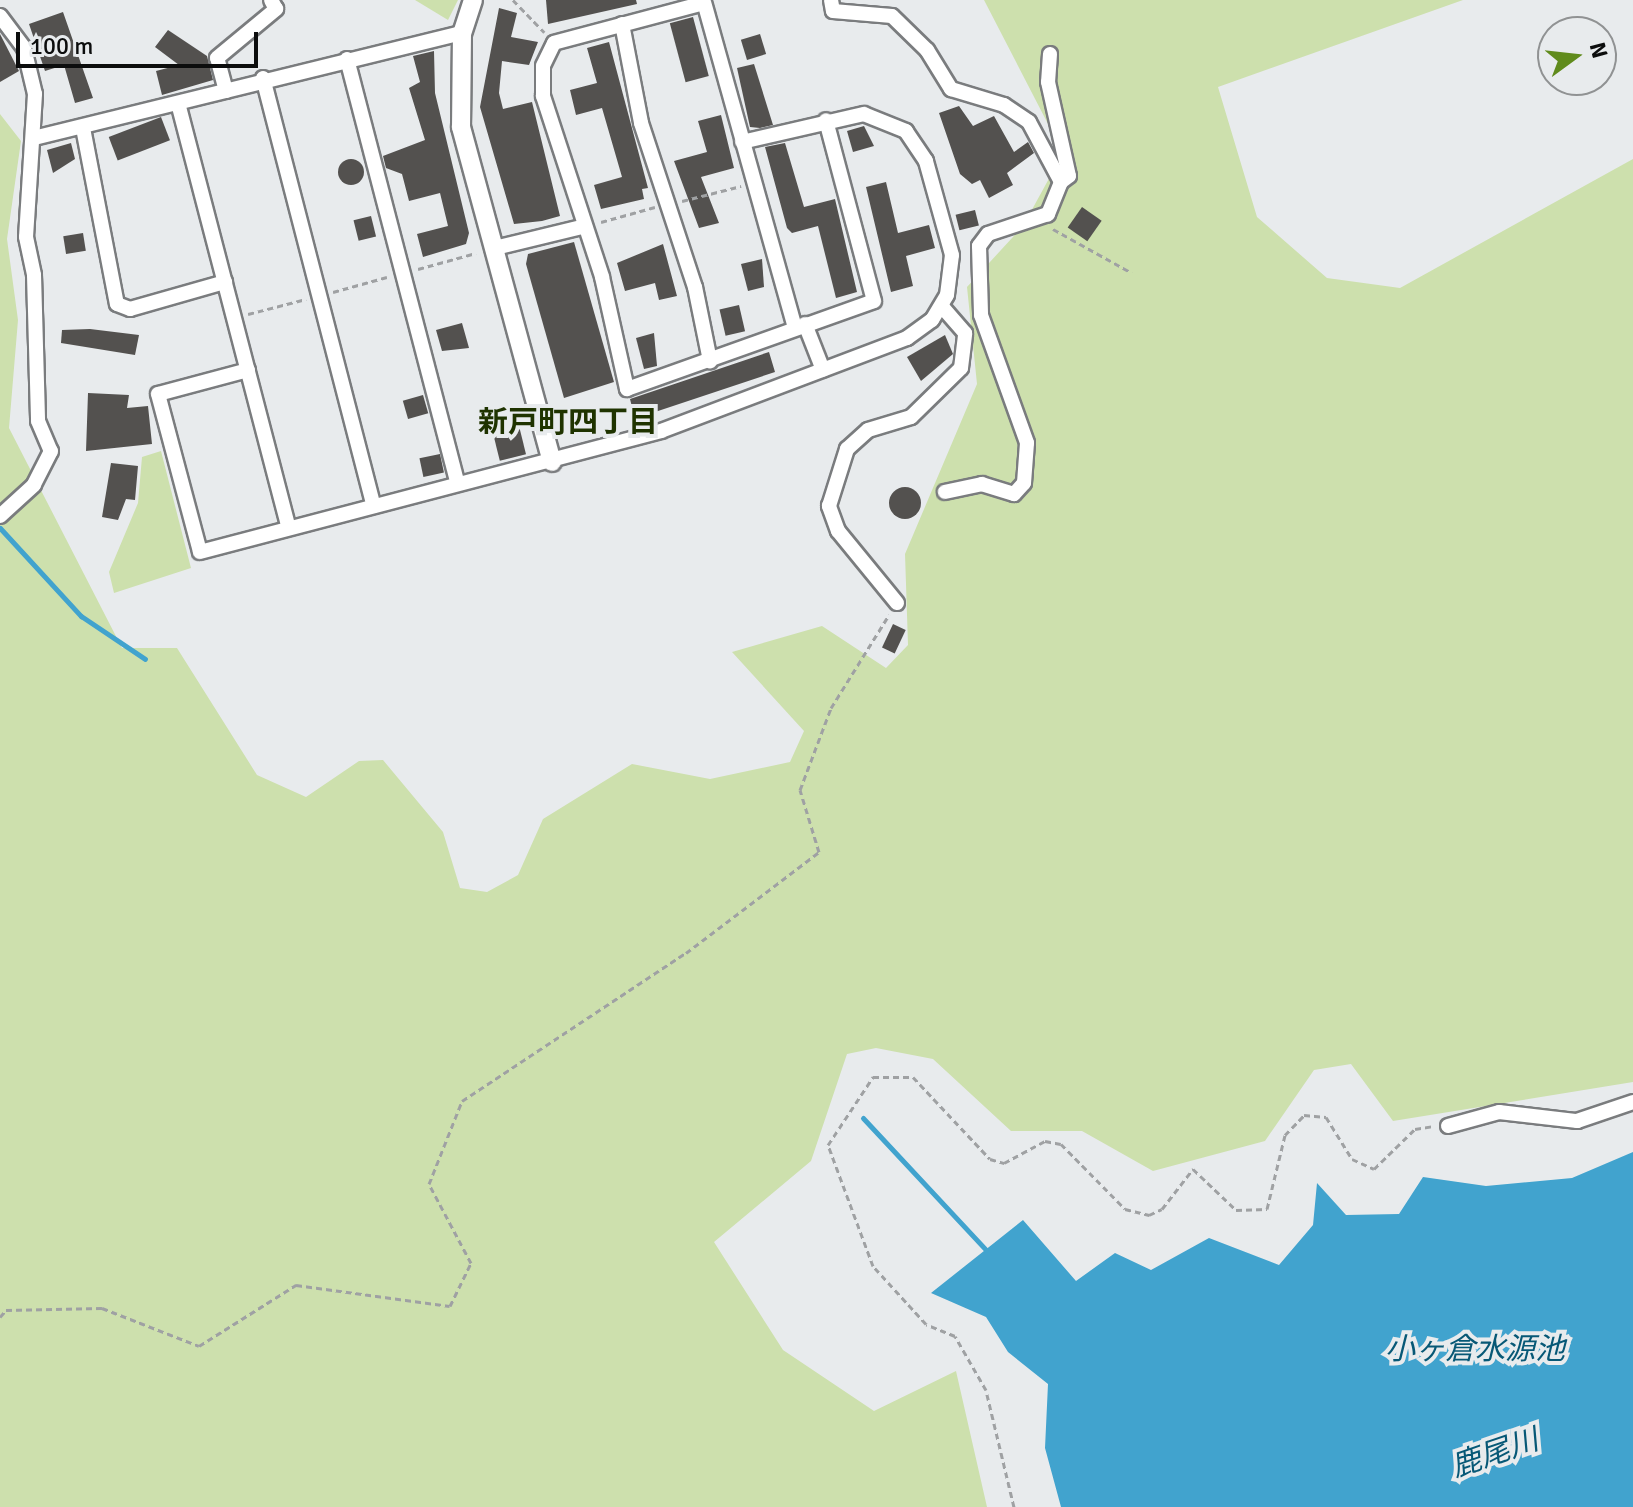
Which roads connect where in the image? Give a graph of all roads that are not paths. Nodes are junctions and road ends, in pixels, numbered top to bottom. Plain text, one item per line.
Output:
1 (271, 0) edge
2 (473, 0) edge
3 (831, 0) edge
4 (0, 16) edge
5 (622, 24) junction
6 (462, 33) junction
7 (1050, 54) dead end
8 (347, 59) junction
9 (263, 78) junction
10 (226, 91) junction
11 (178, 103) junction
12 (826, 120) junction
13 (83, 128) junction
14 (34, 138) junction
15 (742, 142) junction
16 (1061, 182) junction
17 (582, 227) junction
18 (495, 248) junction
19 (225, 282) junction
20 (942, 307) junction
21 (800, 326) junction
22 (710, 361) junction
23 (248, 370) junction
24 (823, 370) junction
25 (552, 462) junction
26 (458, 484) junction
27 (945, 492) dead end
28 (374, 506) junction
29 (2, 514) edge
30 (289, 528) junction
31 (897, 603) road end
32 (1633, 1102) edge
33 (1448, 1126) road end

1 - 10 street
2 - 6 street
3 - 16 street
4 - 14 street
5 - 15 street
5 - 17 street
5 - 22 street
6 - 8 street
6 - 18 street
7 - 16 street
8 - 9 street
8 - 26 street
9 - 10 street
9 - 28 street
10 - 11 street
11 - 13 street
11 - 19 street
12 - 15 street
12 - 20 street
12 - 21 street
13 - 14 street
13 - 19 street
14 - 29 street
15 - 21 street
16 - 27 street
17 - 18 street
17 - 22 street
18 - 25 street
19 - 23 street
20 - 24 street
20 - 31 street
21 - 22 street
21 - 24 street
23 - 30 street
23 - 30 street
24 - 25 street
25 - 26 street
26 - 28 street
28 - 30 street
32 - 33 street

